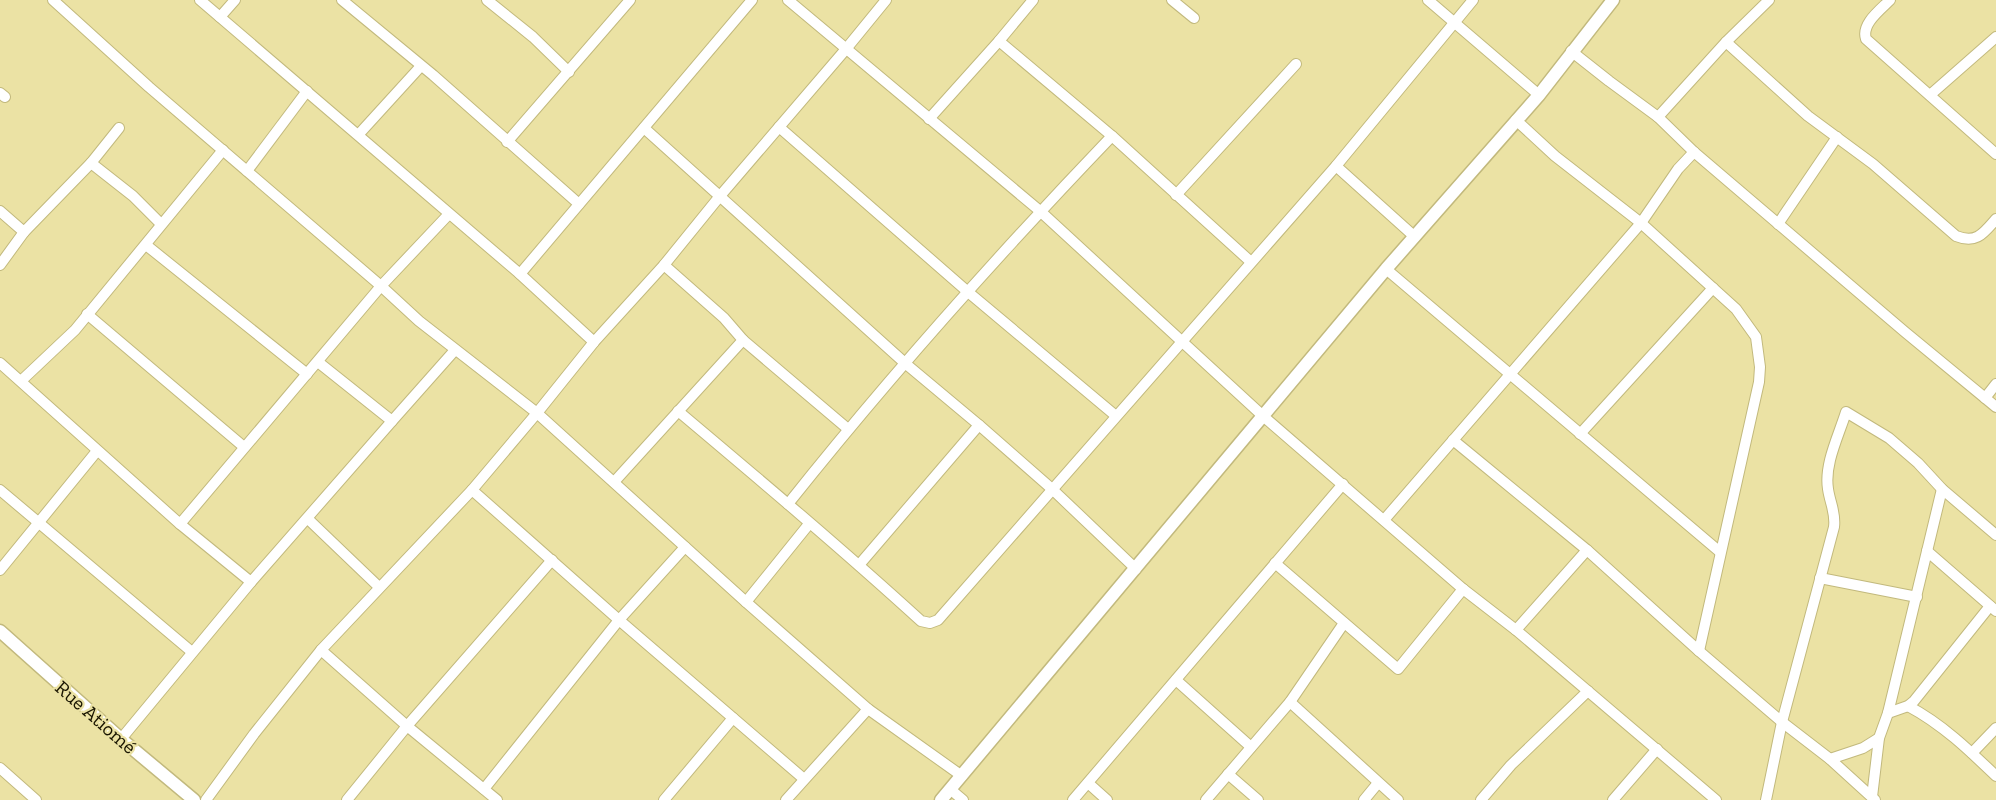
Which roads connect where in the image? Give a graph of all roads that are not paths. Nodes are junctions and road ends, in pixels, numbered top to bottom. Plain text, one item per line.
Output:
1 (54, 0) edge
2 (200, 0) edge
3 (236, 0) edge
4 (342, 0) edge
5 (487, 0) edge
6 (630, 0) edge
7 (752, 0) edge
8 (788, 0) edge
9 (886, 0) edge
10 (1033, 0) edge
11 (1172, 0) edge
12 (1428, 0) edge
13 (1473, 0) edge
14 (1613, 0) edge
15 (1769, 0) edge
16 (1890, 0) edge
17 (355, 4) edge
18 (220, 17) junction
19 (1194, 18) dead end
20 (1454, 21) junction
21 (1996, 37) edge
22 (1000, 41) junction
23 (1726, 42) junction
24 (846, 49) junction
25 (1572, 51) junction
26 (1296, 64) dead end
27 (421, 66) junction
28 (569, 72) junction
29 (307, 92) junction
30 (1539, 94) junction
31 (1930, 95) junction
32 (1658, 118) junction
33 (929, 119) junction
34 (1516, 120) junction
35 (779, 127) junction
36 (119, 128) dead end
37 (644, 128) junction
38 (359, 134) junction
39 (1112, 136) junction
40 (1837, 137) junction
41 (507, 142) junction
42 (223, 150) junction
43 (1694, 152) junction
44 (1996, 154) edge
45 (91, 163) junction
46 (1336, 166) junction
47 (247, 171) junction
48 (1176, 195) junction
49 (720, 196) junction
50 (579, 204) junction
51 (0, 211) edge
52 (1040, 211) junction
53 (449, 214) junction
54 (1996, 219) edge
55 (1641, 223) junction
56 (161, 224) junction
57 (1778, 224) junction
58 (24, 232) junction
59 (1415, 237) junction
60 (146, 245) junction
61 (1251, 262) junction
62 (0, 265) edge
63 (664, 265) junction
64 (1386, 269) junction
65 (520, 274) junction
66 (381, 286) junction
67 (1713, 288) junction
68 (968, 292) junction
69 (87, 314) junction
70 (743, 340) junction
71 (1182, 341) junction
72 (594, 342) junction
73 (455, 350) junction
74 (318, 362) junction
75 (0, 363) edge
76 (906, 364) junction
77 (307, 374) junction
78 (1510, 374) junction
79 (22, 380) junction
80 (1996, 384) edge
81 (1985, 398) junction
82 (1996, 407) edge
83 (678, 411) junction
84 (537, 414) junction
85 (1116, 416) junction
86 (1264, 416) junction
87 (392, 421) junction
88 (979, 425) junction
89 (848, 429) junction
90 (1580, 434) junction
91 (1453, 440) junction
92 (244, 447) junction
93 (97, 451) junction
94 (614, 482) junction
95 (1342, 484) junction
96 (1052, 489) junction
97 (1942, 489) junction
98 (0, 490) edge
99 (472, 490) junction
100 (788, 504) junction
101 (308, 519) junction
102 (1384, 520) junction
103 (39, 523) junction
104 (180, 524) junction
105 (809, 524) junction
106 (1996, 535) edge
107 (685, 547) junction
108 (1587, 550) junction
109 (1927, 551) junction
110 (1720, 552) junction
111 (552, 560) junction
112 (1275, 564) junction
113 (859, 565) junction
114 (1136, 569) junction
115 (0, 570) edge
116 (1820, 578) junction
117 (251, 582) junction
118 (379, 587) junction
119 (1463, 589) junction
120 (1917, 597) junction
121 (746, 602) junction
122 (1993, 608) edge
123 (619, 620) junction
124 (1344, 623) junction
125 (1516, 630) junction
126 (0, 631) edge
127 (321, 650) junction
128 (1698, 651) junction
129 (192, 652) junction
130 (1176, 680) junction
131 (1588, 691) junction
132 (1290, 702) junction
133 (1908, 706) junction
134 (868, 709) junction
135 (1888, 713) junction
136 (733, 718) junction
137 (1782, 722) junction
138 (407, 726) junction
139 (1996, 728) edge
140 (1879, 738) junction
141 (120, 739) junction
142 (1251, 747) junction
143 (1657, 749) junction
144 (1972, 753) junction
145 (1830, 759) junction
146 (0, 768) edge
147 (1228, 774) junction
148 (962, 776) junction
149 (1996, 776) edge
150 (804, 779) junction
151 (1088, 783) junction
152 (1378, 783) junction
153 (484, 789) junction
154 (950, 789) junction
155 (1874, 798) edge
156 (351, 799) edge
157 (36, 800) edge
158 (194, 800) edge
159 (206, 800) edge
160 (496, 800) edge
161 (664, 800) edge
162 (786, 800) edge
163 (941, 800) edge
164 (963, 800) edge
165 (1073, 800) edge
166 (1107, 800) edge
167 (1206, 800) edge
168 (1258, 800) edge
169 (1364, 800) edge
170 (1398, 800) edge
171 (1480, 800) edge
172 (1613, 800) edge
173 (1716, 800) edge
174 (1766, 800) edge

1 - 42 street
2 - 18 street
3 - 18 street
4 - 17 street
5 - 28 street
6 - 28 street
7 - 37 street
8 - 24 street
9 - 24 street
10 - 22 street
11 - 19 street
12 - 20 street
13 - 20 street
14 - 25 street
15 - 23 street
16 - 31 street
17 - 27 street
18 - 29 street
20 - 30 street
20 - 46 street
21 - 31 street
22 - 33 street
22 - 39 street
23 - 32 street
23 - 40 street
24 - 33 street
24 - 35 street
25 - 30 street
25 - 32 street
26 - 48 street
27 - 38 street
27 - 41 street
28 - 41 street
29 - 38 street
29 - 47 street
30 - 34 street
31 - 44 street
32 - 43 street
33 - 52 street
34 - 55 street
34 - 59 street
35 - 49 street
35 - 68 street
36 - 45 street
37 - 49 street
37 - 50 street
38 - 53 street
39 - 48 street
39 - 52 street
40 - 54 street
40 - 57 street
41 - 50 street
42 - 47 street
42 - 56 street
43 - 55 street
43 - 57 street
45 - 56 street
45 - 58 street
46 - 59 street
46 - 61 street
47 - 66 street
48 - 61 street
49 - 63 street
49 - 76 street
50 - 65 street
51 - 58 street
52 - 68 street
52 - 71 street
53 - 65 street
53 - 66 street
55 - 67 street
55 - 78 street
56 - 60 street
57 - 81 street
58 - 62 street
59 - 64 street
60 - 69 street
60 - 77 street
61 - 71 street
63 - 70 street
63 - 72 street
64 - 78 street
64 - 86 street
65 - 72 street
66 - 73 street
66 - 74 street
67 - 90 street
67 - 110 street
68 - 76 street
68 - 85 street
69 - 79 street
69 - 92 street
70 - 83 street
70 - 89 street
71 - 85 street
71 - 86 street
72 - 84 street
73 - 84 street
73 - 87 street
74 - 77 street
74 - 87 street
75 - 79 street
76 - 88 street
76 - 89 street
77 - 92 street
78 - 90 street
78 - 91 street
79 - 93 street
80 - 81 street
81 - 82 street
83 - 94 street
83 - 100 street
84 - 94 street
84 - 99 street
85 - 96 street
86 - 95 street
86 - 114 street
87 - 101 street
88 - 96 street
88 - 113 street
89 - 100 street
90 - 110 street
91 - 102 street
91 - 108 street
92 - 104 street
93 - 103 street
93 - 104 street
94 - 107 street
95 - 102 street
95 - 112 street
96 - 113 street
96 - 114 street
97 - 106 street
97 - 109 street
97 - 116 street
98 - 103 street
99 - 111 street
99 - 118 street
100 - 105 street
101 - 117 street
101 - 118 street
102 - 119 street
103 - 115 street
103 - 129 street
104 - 117 street
105 - 113 street
105 - 121 street
107 - 121 street
107 - 123 street
108 - 125 street
108 - 128 street
109 - 120 street
109 - 122 street
110 - 128 street
111 - 123 street
111 - 138 street
112 - 124 street
112 - 130 street
114 - 148 street
116 - 120 street
116 - 137 street
117 - 129 street
118 - 127 street
119 - 124 street
119 - 125 street
120 - 135 street
121 - 134 street
122 - 133 street
123 - 136 street
123 - 153 street
124 - 132 street
125 - 131 street
126 - 141 street, Rue Atiomé
127 - 138 street
127 - 159 street
128 - 137 street
129 - 141 street
130 - 142 street
130 - 151 street
131 - 143 street
131 - 171 street
132 - 142 street
132 - 152 street
133 - 135 street
133 - 144 street
134 - 148 street
134 - 150 street
135 - 140 street
136 - 150 street
136 - 161 street
137 - 145 street
137 - 174 street
138 - 153 street
138 - 156 street
139 - 144 street
140 - 145 street
140 - 155 street
141 - 158 street, Rue Atiomé
142 - 147 street
143 - 172 street
143 - 173 street
144 - 149 street
145 - 155 street
146 - 157 street
147 - 167 street
147 - 168 street
148 - 154 street
150 - 162 street
151 - 165 street
151 - 166 street
152 - 169 street
152 - 170 street
153 - 160 street
154 - 163 street
154 - 164 street

